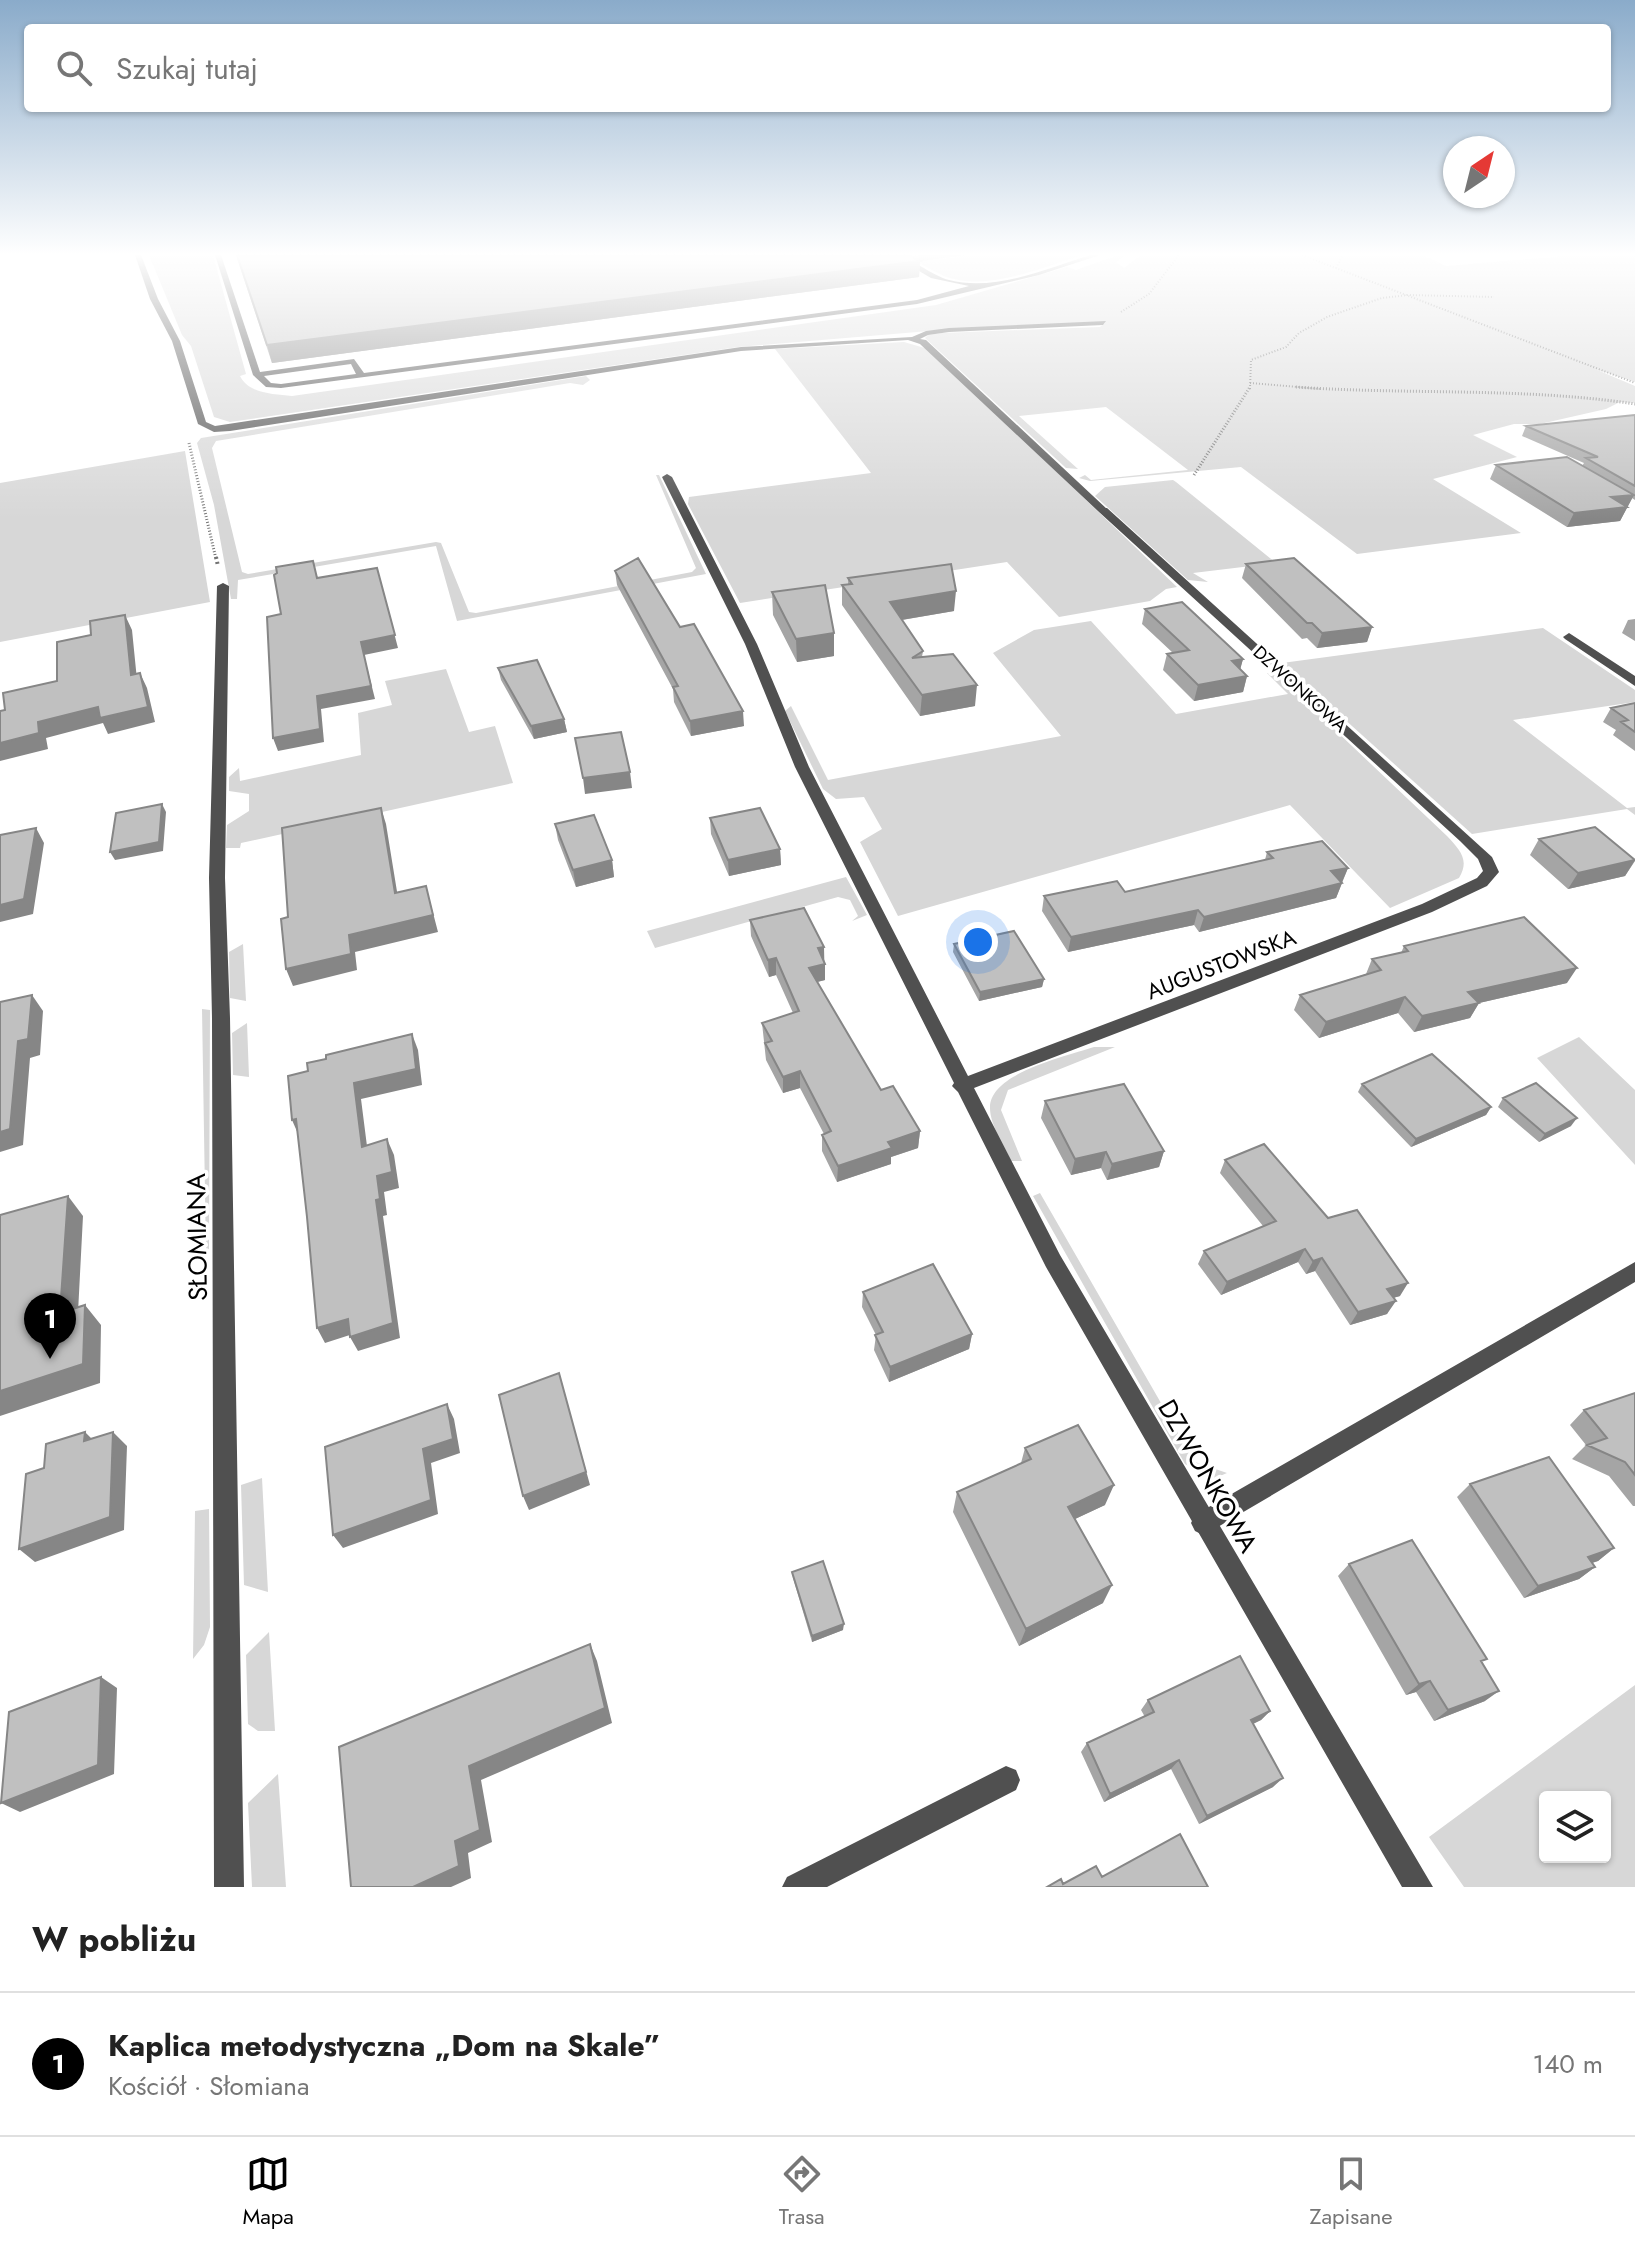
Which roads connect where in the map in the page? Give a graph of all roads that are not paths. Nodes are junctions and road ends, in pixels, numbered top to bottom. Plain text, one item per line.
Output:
1 (177, 343) edge
2 (247, 343) edge
3 (613, 343) edge
4 (836, 343) edge
5 (924, 343) edge
6 (257, 375) junction
7 (362, 377) junction
8 (667, 477) dead end
9 (223, 586) road end
10 (1569, 637) dead end
11 (1635, 682) edge
12 (1491, 872) joint
13 (961, 1086) junction
14 (1635, 1271) edge
15 (1203, 1523) junction
16 (1006, 1780) dead end
17 (229, 1887) edge
18 (797, 1887) edge
19 (1418, 1887) edge

1 - 4 street
2 - 6 street
3 - 7 street
5 - 12 street, DZWONKOWA
6 - 7 street
6 - 7 street
8 - 13 street, DZWONKOWA
9 - 17 street, SŁOMIANA
10 - 11 street
12 - 13 street, AUGUSTOWSKA
13 - 15 street, DZWONKOWA
14 - 15 street
15 - 19 street, DZWONKOWA
16 - 18 street

